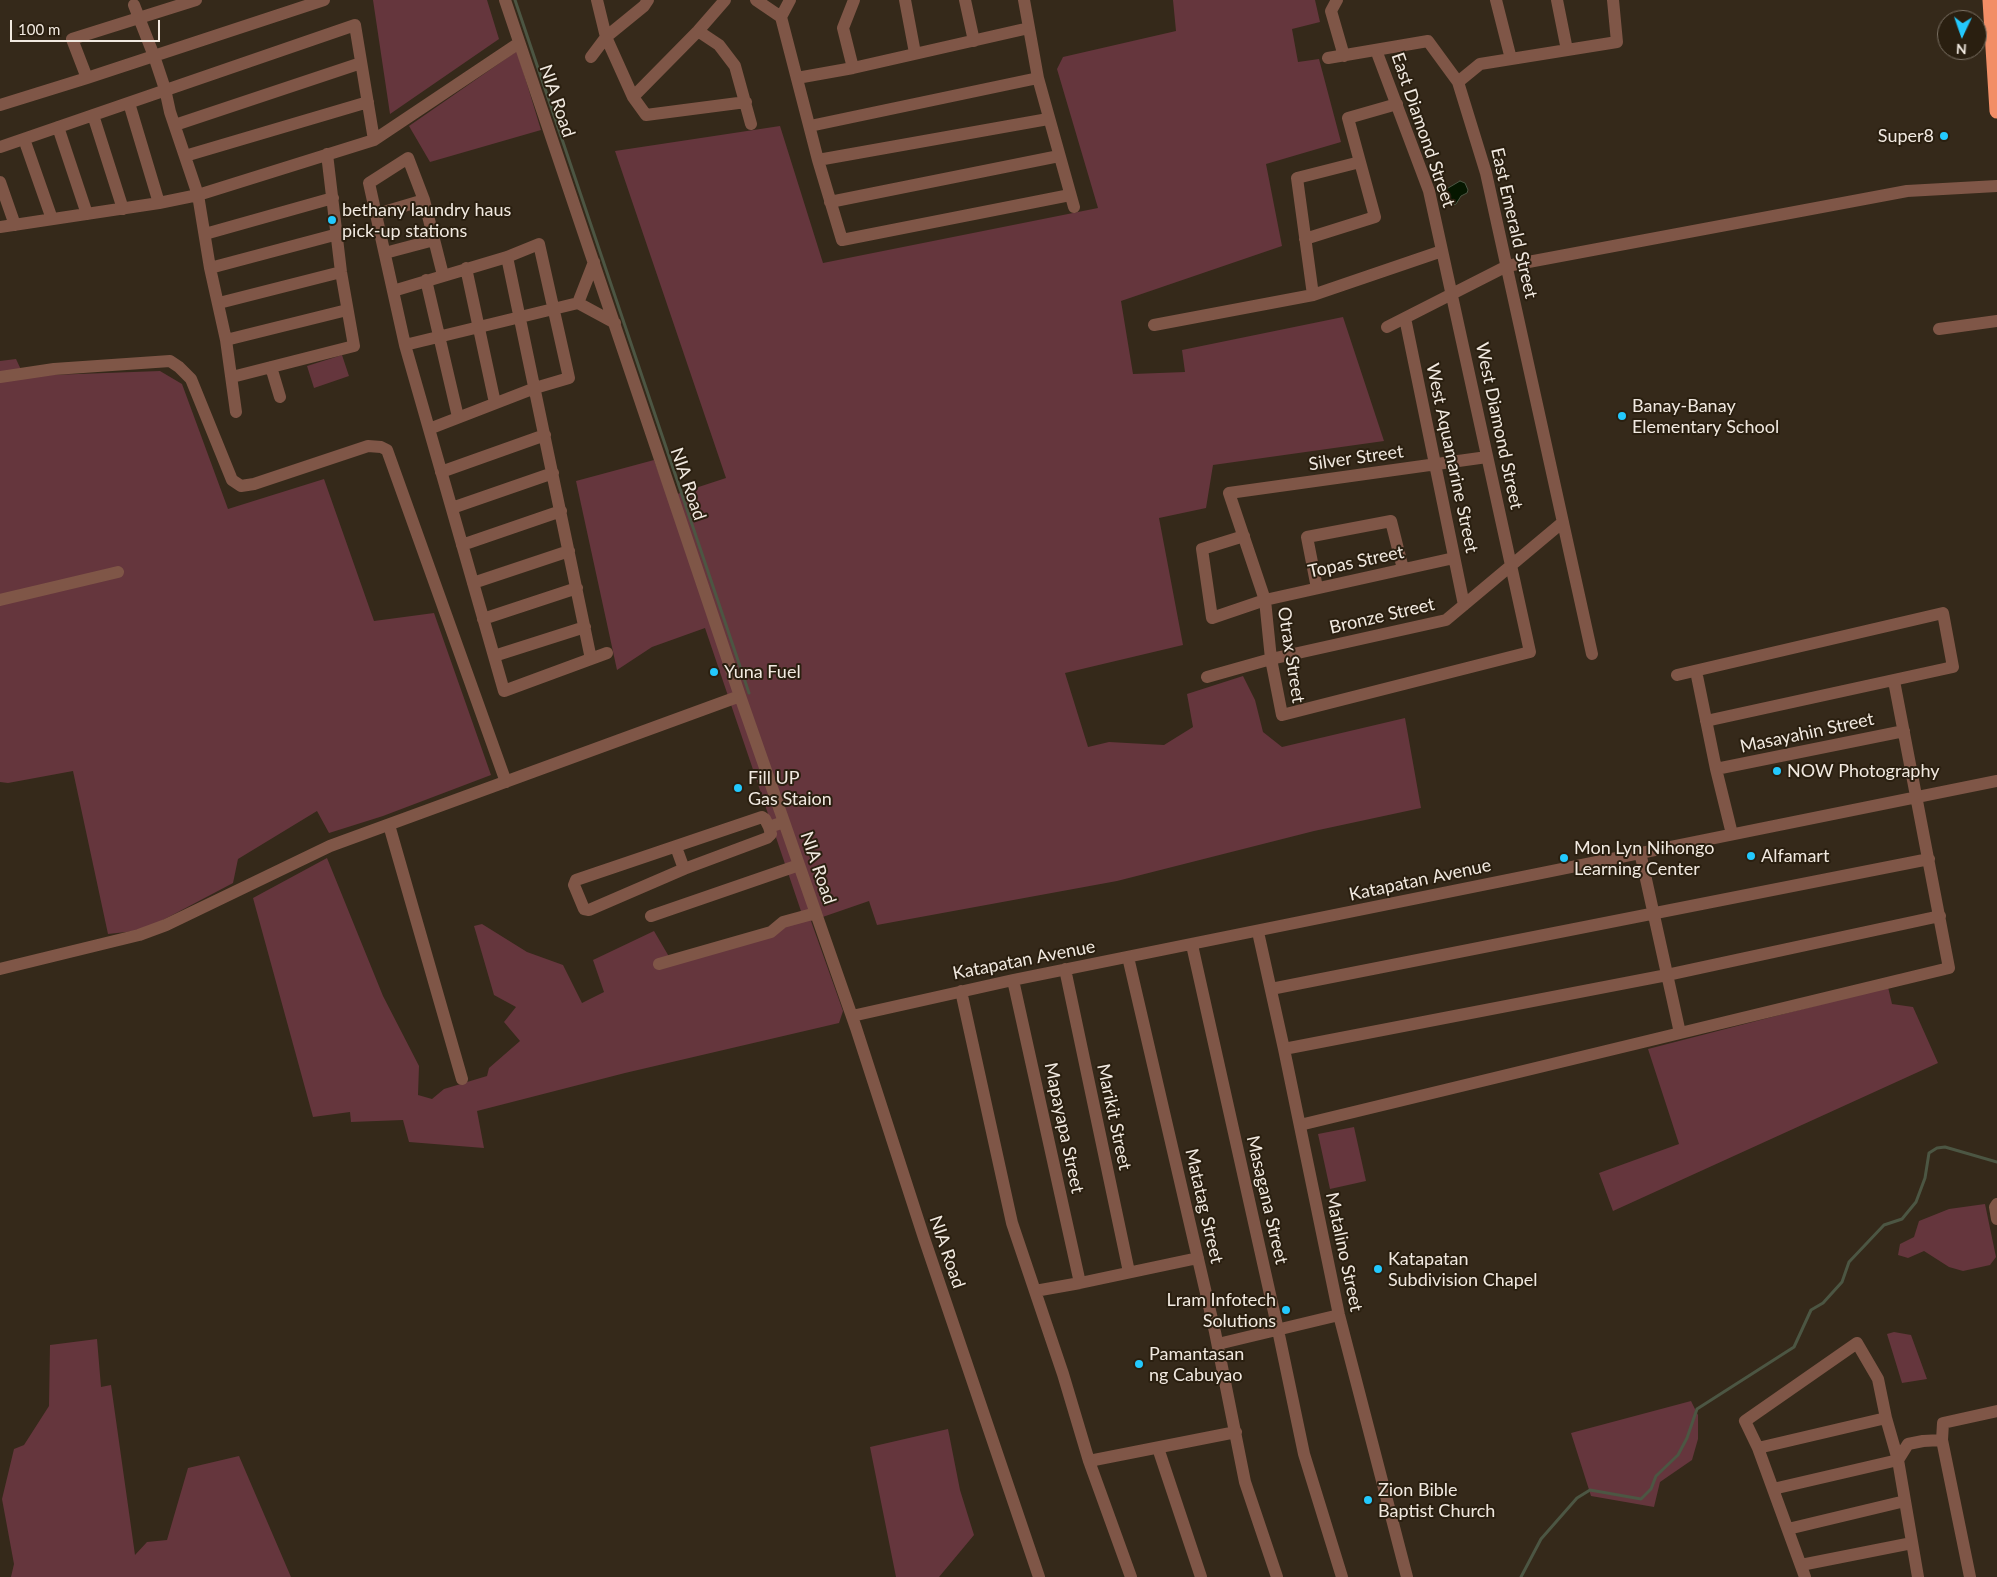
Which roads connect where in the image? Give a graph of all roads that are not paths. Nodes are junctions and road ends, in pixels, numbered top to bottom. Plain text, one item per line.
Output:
1 (196, 0) edge
2 (324, 0) edge
3 (505, 0) edge
4 (597, 0) edge
5 (648, 0) edge
6 (724, 0) edge
7 (756, 0) edge
8 (790, 0) edge
9 (854, 0) edge
10 (905, 0) edge
11 (965, 0) edge
12 (1024, 0) edge
13 (1337, 0) edge
14 (1496, 0) edge
15 (1556, 0) edge
16 (1613, 0) edge
17 (1990, 0) edge
18 (134, 5) dead end
19 (161, 5) edge
20 (781, 17) junction
21 (138, 18) junction
22 (1029, 28) junction
23 (698, 30) junction
24 (606, 37) junction
25 (974, 41) junction
26 (518, 43) junction
27 (1376, 50) junction
28 (1567, 50) junction
29 (915, 53) junction
30 (154, 56) junction
31 (1344, 56) junction
32 (591, 57) dead end
33 (1328, 58) dead end
34 (1511, 59) junction
35 (361, 62) junction
36 (852, 68) junction
37 (87, 78) junction
38 (797, 78) junction
39 (1038, 78) junction
40 (1458, 82) junction
41 (165, 89) junction
42 (633, 96) junction
43 (368, 102) junction
44 (746, 102) junction
45 (129, 103) junction
46 (1397, 104) junction
47 (0, 105) edge
48 (1997, 111) edge
49 (93, 115) junction
50 (1048, 119) junction
51 (752, 124) dead end
52 (175, 125) junction
53 (810, 126) junction
54 (58, 127) junction
55 (24, 139) junction
56 (374, 140) junction
57 (0, 147) edge
58 (327, 154) junction
59 (185, 156) junction
60 (1059, 156) junction
61 (818, 160) junction
62 (1360, 162) junction
63 (0, 182) edge
64 (1997, 186) edge
65 (198, 195) junction
66 (333, 198) junction
67 (424, 200) junction
68 (830, 202) junction
69 (159, 204) junction
70 (123, 209) junction
71 (87, 214) junction
72 (377, 214) junction
73 (52, 219) junction
74 (15, 225) junction
75 (0, 227) edge
76 (205, 234) junction
77 (338, 234) junction
78 (1305, 239) junction
79 (434, 240) junction
80 (1442, 251) junction
81 (386, 253) junction
82 (507, 256) junction
83 (594, 262) junction
84 (1507, 266) junction
85 (210, 268) junction
86 (466, 268) junction
87 (341, 272) junction
88 (443, 275) junction
89 (426, 280) junction
90 (394, 291) junction
91 (1452, 294) junction
92 (1313, 295) junction
93 (219, 303) junction
94 (578, 303) junction
95 (348, 310) junction
96 (554, 310) junction
97 (520, 318) junction
98 (1405, 318) junction
99 (1997, 321) edge
100 (615, 323) junction
101 (1154, 325) dead end
102 (1387, 327) dead end
103 (478, 328) junction
104 (1939, 329) dead end
105 (440, 337) junction
106 (226, 340) junction
107 (405, 345) junction
108 (271, 367) junction
109 (0, 377) edge
110 (232, 377) junction
111 (535, 388) junction
112 (280, 397) dead end
113 (495, 403) junction
114 (236, 412) dead end
115 (458, 417) junction
116 (429, 429) junction
117 (545, 434) junction
118 (1487, 457) junction
119 (1435, 464) junction
120 (442, 472) junction
121 (553, 474) junction
122 (1229, 493) joint
123 (452, 508) junction
124 (560, 511) junction
125 (1563, 522) junction
126 (1244, 536) junction
127 (462, 545) junction
128 (569, 551) junction
129 (1454, 558) junction
130 (1511, 565) junction
131 (1403, 570) junction
132 (118, 572) dead end
133 (473, 583) junction
134 (577, 588) junction
135 (1317, 588) junction
136 (0, 600) edge
137 (1265, 600) junction
138 (1464, 605) junction
139 (483, 619) junction
140 (585, 627) junction
141 (607, 653) dead end
142 (1592, 654) dead end
143 (494, 656) junction
144 (591, 659) junction
145 (1271, 659) junction
146 (1696, 671) junction
147 (1677, 675) dead end
148 (1207, 677) dead end
149 (1894, 680) junction
150 (740, 696) junction
151 (1282, 715) joint
152 (1706, 721) junction
153 (1904, 730) junction
154 (1716, 769) junction
155 (1997, 781) edge
156 (506, 782) junction
157 (1916, 797) junction
158 (784, 822) junction
159 (389, 825) junction
160 (769, 827) junction
161 (1732, 834) junction
162 (676, 847) junction
163 (1640, 852) junction
164 (1929, 859) junction
165 (799, 865) junction
166 (684, 869) junction
167 (816, 913) junction
168 (1654, 914) junction
169 (651, 916) dead end
170 (1940, 916) junction
171 (1258, 932) junction
172 (1192, 945) junction
173 (1128, 958) junction
174 (659, 964) dead end
175 (0, 969) edge
176 (1065, 969) junction
177 (1667, 975) junction
178 (1013, 980) junction
179 (1271, 989) junction
180 (961, 991) junction
181 (852, 1016) junction
182 (1680, 1033) junction
183 (1284, 1049) junction
184 (462, 1079) dead end
185 (1300, 1125) junction
186 (1997, 1204) edge
187 (1997, 1219) edge
188 (1198, 1258) junction
189 (1129, 1272) junction
190 (1080, 1283) junction
191 (1035, 1291) junction
192 (1339, 1316) junction
193 (1278, 1330) junction
194 (1218, 1344) junction
195 (1997, 1411) edge
196 (1886, 1418) junction
197 (1236, 1432) junction
198 (1942, 1440) junction
199 (1158, 1448) junction
200 (1758, 1448) junction
201 (1898, 1460) junction
202 (1089, 1461) junction
203 (1773, 1489) junction
204 (1905, 1501) junction
205 (1788, 1528) junction
206 (1912, 1543) junction
207 (1803, 1571) edge
208 (1039, 1577) edge
209 (1131, 1577) edge
210 (1202, 1577) edge
211 (1277, 1577) edge
212 (1342, 1577) edge
213 (1407, 1577) edge
214 (1918, 1577) edge
215 (1970, 1577) edge

1 - 19 street
2 - 30 street
3 - 26 street, NIA Road
4 - 24 street
5 - 24 street
6 - 23 street
7 - 20 street
8 - 20 street
9 - 36 street
10 - 29 street
11 - 25 street
12 - 22 street
13 - 31 street
14 - 34 street
15 - 28 street
16 - 28 street
17 - 48 highway
18 - 21 street
19 - 21 street
20 - 38 street
21 - 30 street
21 - 37 street
22 - 25 street
22 - 39 street
23 - 42 street
23 - 44 street
24 - 32 street
24 - 42 street
25 - 29 street
26 - 56 street
26 - 83 street, NIA Road
27 - 31 street, East Emerald Street
27 - 40 street, East Emerald Street
27 - 46 street, East Diamond Street
28 - 34 street
29 - 36 street
30 - 37 street
30 - 41 street
31 - 33 street, East Emerald Street
34 - 40 street
35 - 41 street
35 - 43 street
35 - 52 street
36 - 38 street
37 - 47 street
38 - 53 street
39 - 50 street
39 - 53 street
40 - 84 street, East Emerald Street
41 - 45 street
41 - 52 street
42 - 44 street
43 - 56 street
43 - 59 street
44 - 51 street
45 - 49 street
45 - 69 street
46 - 62 street
46 - 80 street, East Diamond Street
49 - 54 street
49 - 70 street
50 - 60 street
50 - 61 street
52 - 59 street
53 - 61 street
54 - 55 street
54 - 71 street
55 - 57 street
55 - 73 street
56 - 58 street
58 - 65 street
58 - 66 street
59 - 65 street
60 - 68 street
60 - 68 street
61 - 68 street
62 - 78 street
62 - 78 street
63 - 74 street
64 - 84 street
65 - 69 street
65 - 76 street
66 - 76 street
66 - 77 street
67 - 72 street
67 - 72 street
67 - 79 street
69 - 70 street
70 - 71 street
71 - 73 street
72 - 81 street
73 - 74 street
74 - 75 street
76 - 85 street
77 - 85 street
77 - 87 street
78 - 92 street
79 - 81 street
79 - 88 street
80 - 91 street, East Diamond Street
80 - 92 street
81 - 90 street
82 - 86 street
82 - 96 street
82 - 97 street
83 - 94 street
83 - 100 street, NIA Road
84 - 91 street
84 - 125 street, East Emerald Street
85 - 93 street
86 - 88 street
86 - 103 street
87 - 93 street
87 - 95 street
88 - 89 street
89 - 90 street
89 - 105 street
90 - 107 street
91 - 98 street
91 - 118 street, West Diamond Street
92 - 101 street
93 - 106 street
94 - 96 street
94 - 100 street
95 - 106 street
95 - 108 street
96 - 97 street
96 - 111 street
97 - 103 street
97 - 111 street
98 - 102 street
98 - 119 street, West Aquamarine Street
99 - 104 street
100 - 150 street, NIA Road
103 - 105 street
103 - 113 street
105 - 107 street
105 - 115 street
106 - 110 street
107 - 116 street
108 - 110 street
108 - 112 street
109 - 156 street
110 - 114 street
111 - 113 street
111 - 117 street
113 - 115 street
115 - 116 street
116 - 120 street
117 - 120 street
117 - 121 street
118 - 119 street, Silver Street
118 - 130 street, West Diamond Street
119 - 122 street, Silver Street
119 - 129 street, West Aquamarine Street
120 - 123 street
121 - 123 street
121 - 124 street
122 - 126 street, Otrax Street
123 - 127 street
124 - 127 street
124 - 128 street
125 - 130 street, Bronze Street
125 - 142 street, East Emerald Street
126 - 137 street, Otrax Street
126 - 137 street, Topas Street
127 - 133 street
128 - 133 street
128 - 134 street
129 - 131 street, Topas Street
129 - 138 street, West Aquamarine Street
130 - 138 street, Bronze Street
130 - 151 street, West Diamond Street
131 - 135 street, Topas Street
131 - 135 street
132 - 136 street
133 - 139 street
134 - 139 street
134 - 140 street
135 - 137 street, Topas Street
137 - 145 street, Otrax Street
138 - 145 street, Bronze Street
139 - 143 street
140 - 143 street
140 - 144 street
141 - 144 street
143 - 144 street
145 - 148 street, Bronze Street
145 - 151 street, Otrax Street
146 - 147 street
146 - 149 street
146 - 152 street
149 - 152 street
149 - 153 street
150 - 156 street
150 - 158 street, NIA Road
152 - 154 street
153 - 154 street, Masayahin Street
153 - 157 street
154 - 161 street
155 - 157 street, Katapatan Avenue
156 - 159 street
157 - 161 street, Katapatan Avenue
157 - 164 street
158 - 160 street
158 - 165 street, NIA Road
159 - 175 street
159 - 184 street
160 - 162 street
160 - 166 street
161 - 163 street, Katapatan Avenue
162 - 166 street
162 - 166 street
163 - 168 street
163 - 171 street, Katapatan Avenue
164 - 168 street
164 - 170 street
165 - 167 street, NIA Road
165 - 169 street
167 - 174 street
167 - 181 street, NIA Road
168 - 177 street
168 - 179 street
170 - 177 street
170 - 182 street
171 - 172 street, Katapatan Avenue
171 - 179 street, Matalino Street
172 - 173 street, Katapatan Avenue
172 - 193 street, Masagana Street
173 - 176 street, Katapatan Avenue
173 - 188 street, Matatag Street
176 - 178 street, Katapatan Avenue
176 - 189 street, Marikit Street
177 - 182 street
177 - 183 street
178 - 180 street, Katapatan Avenue
178 - 190 street, Mapayapa Street
179 - 183 street, Matalino Street
180 - 181 street, Katapatan Avenue
180 - 191 street
181 - 208 street, NIA Road
182 - 185 street
183 - 185 street, Matalino Street
185 - 192 street, Matalino Street
186 - 187 street
188 - 189 street
188 - 194 street, Matatag Street
189 - 190 street
190 - 191 street
191 - 202 street
192 - 193 street
192 - 213 street, Matalino Street
193 - 194 street
193 - 212 street, Masagana Street
194 - 197 street, Matatag Street
195 - 198 street
196 - 200 street
196 - 200 street
196 - 201 street
197 - 199 street
197 - 211 street, Matatag Street
198 - 201 street
198 - 215 street
199 - 202 street
199 - 210 street
200 - 203 street
201 - 203 street
201 - 204 street
202 - 209 street
203 - 205 street
204 - 205 street
204 - 206 street
205 - 207 street
206 - 207 street
206 - 214 street

